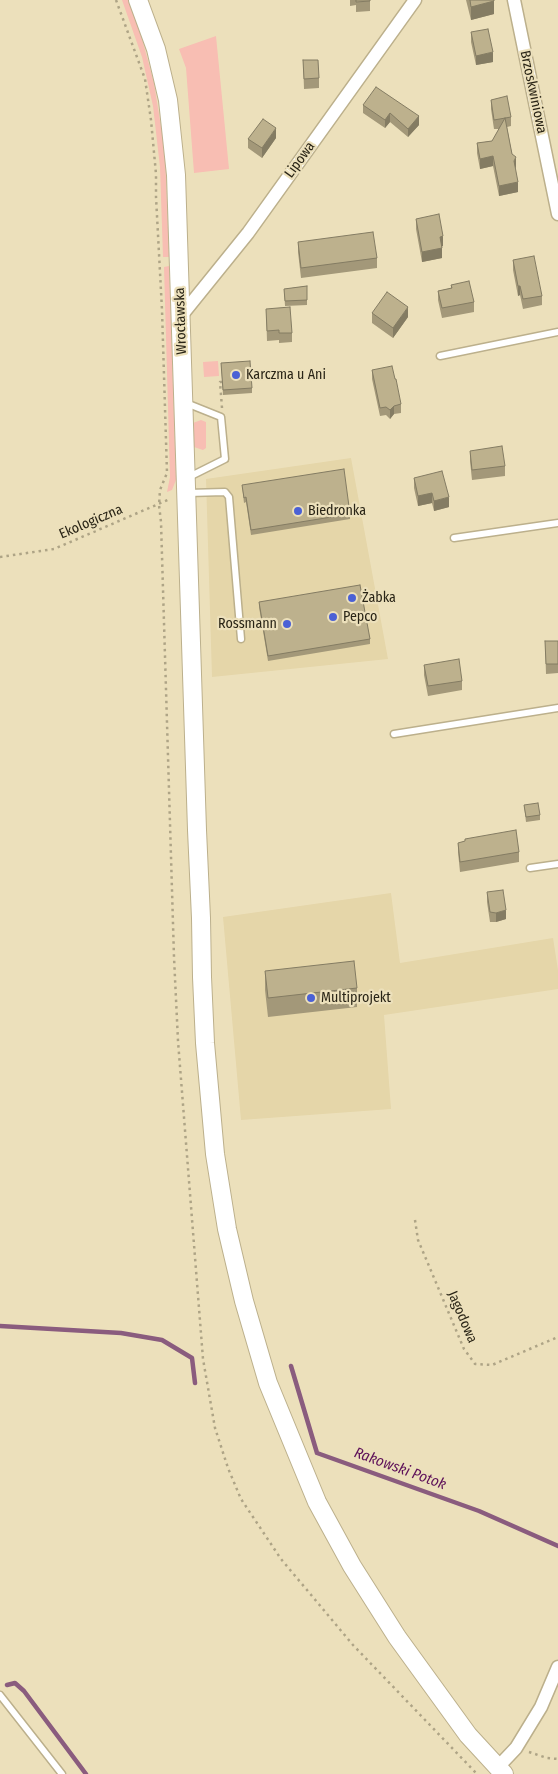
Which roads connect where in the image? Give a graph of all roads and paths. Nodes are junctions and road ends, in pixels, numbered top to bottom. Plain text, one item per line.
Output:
1 (138, 0) edge
2 (415, 0) edge
3 (514, 0) edge
4 (558, 214) edge
5 (181, 316) junction
6 (558, 332) edge
7 (440, 356) dead end
8 (222, 382) edge
9 (222, 396) dead end
10 (184, 402) junction
11 (187, 486) junction
12 (558, 523) edge
13 (454, 538) dead end
14 (0, 557) edge
15 (240, 639) dead end
16 (558, 708) edge
17 (394, 734) dead end
18 (558, 864) edge
19 (530, 868) dead end
20 (415, 1220) dead end
21 (558, 1337) edge
22 (558, 1667) edge
23 (0, 1695) edge
24 (516, 1748) junction
25 (558, 1759) edge
26 (501, 1770) edge
27 (62, 1774) edge

1 - 5 main road, Wrocławska
2 - 5 street, Lipowa
3 - 4 street, Brzoskwiniowa
5 - 10 main road, Wrocławska
6 - 7 lane
8 - 9 path
10 - 11 main road, Wrocławska
10 - 11 lane
11 - 14 path, Ekologiczna
11 - 15 lane
11 - 26 main road, Wrocławska
12 - 13 lane
16 - 17 lane
18 - 19 lane
20 - 21 path, Jagodowa
22 - 24 street
23 - 27 lane
24 - 25 path
24 - 26 street

